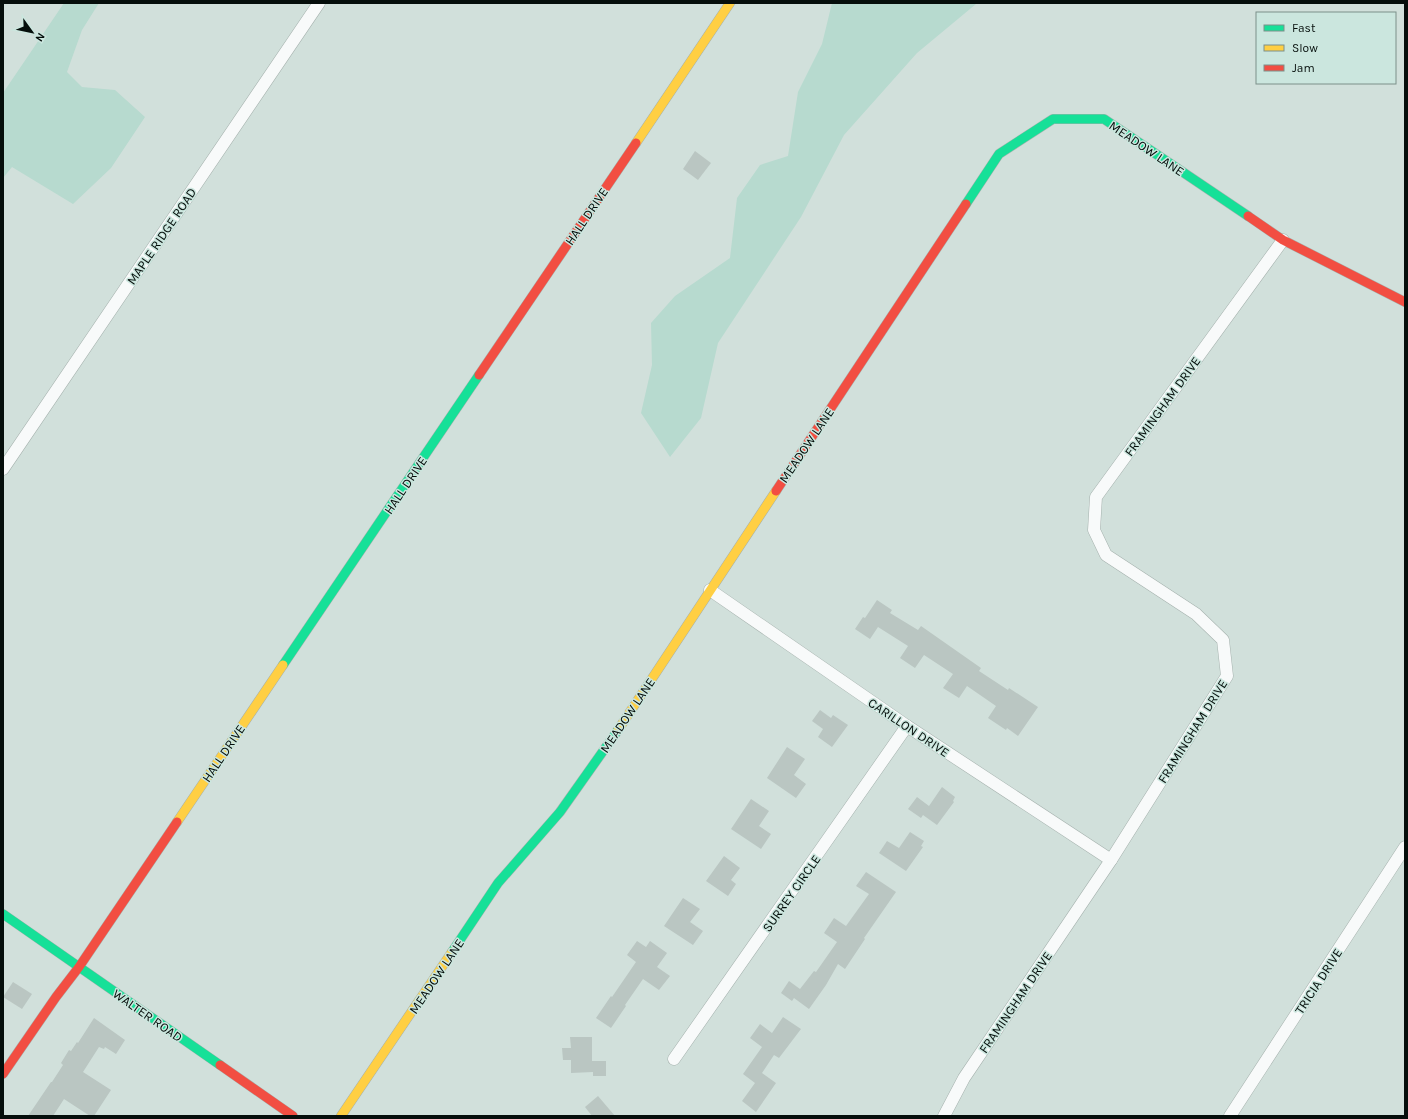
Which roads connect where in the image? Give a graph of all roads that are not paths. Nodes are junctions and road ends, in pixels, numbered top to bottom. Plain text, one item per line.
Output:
1 (319, 3) edge
2 (730, 3) edge
3 (1283, 240) junction
4 (1405, 302) edge
5 (3, 469) edge
6 (710, 590) junction
7 (907, 726) junction
8 (1405, 847) edge
9 (1111, 860) junction
10 (3, 914) edge
11 (79, 967) junction
12 (674, 1059) dead end
13 (3, 1074) edge
14 (293, 1116) edge
15 (342, 1116) edge
16 (944, 1116) edge
17 (1230, 1116) edge

1 - 5 street, MAPLE RIDGE ROAD
2 - 11 street, HALL DRIVE
3 - 4 street, MEADOW LANE
3 - 6 street, MEADOW LANE
3 - 9 street, FRAMINGHAM DRIVE
6 - 7 street, CARILLON DRIVE
6 - 15 street, MEADOW LANE
7 - 9 street, CARILLON DRIVE
7 - 12 street, SURREY CIRCLE
8 - 17 street, TRICIA DRIVE
9 - 16 street, FRAMINGHAM DRIVE
10 - 11 street, WALTER ROAD
11 - 13 street, HALL DRIVE
11 - 14 street, WALTER ROAD

